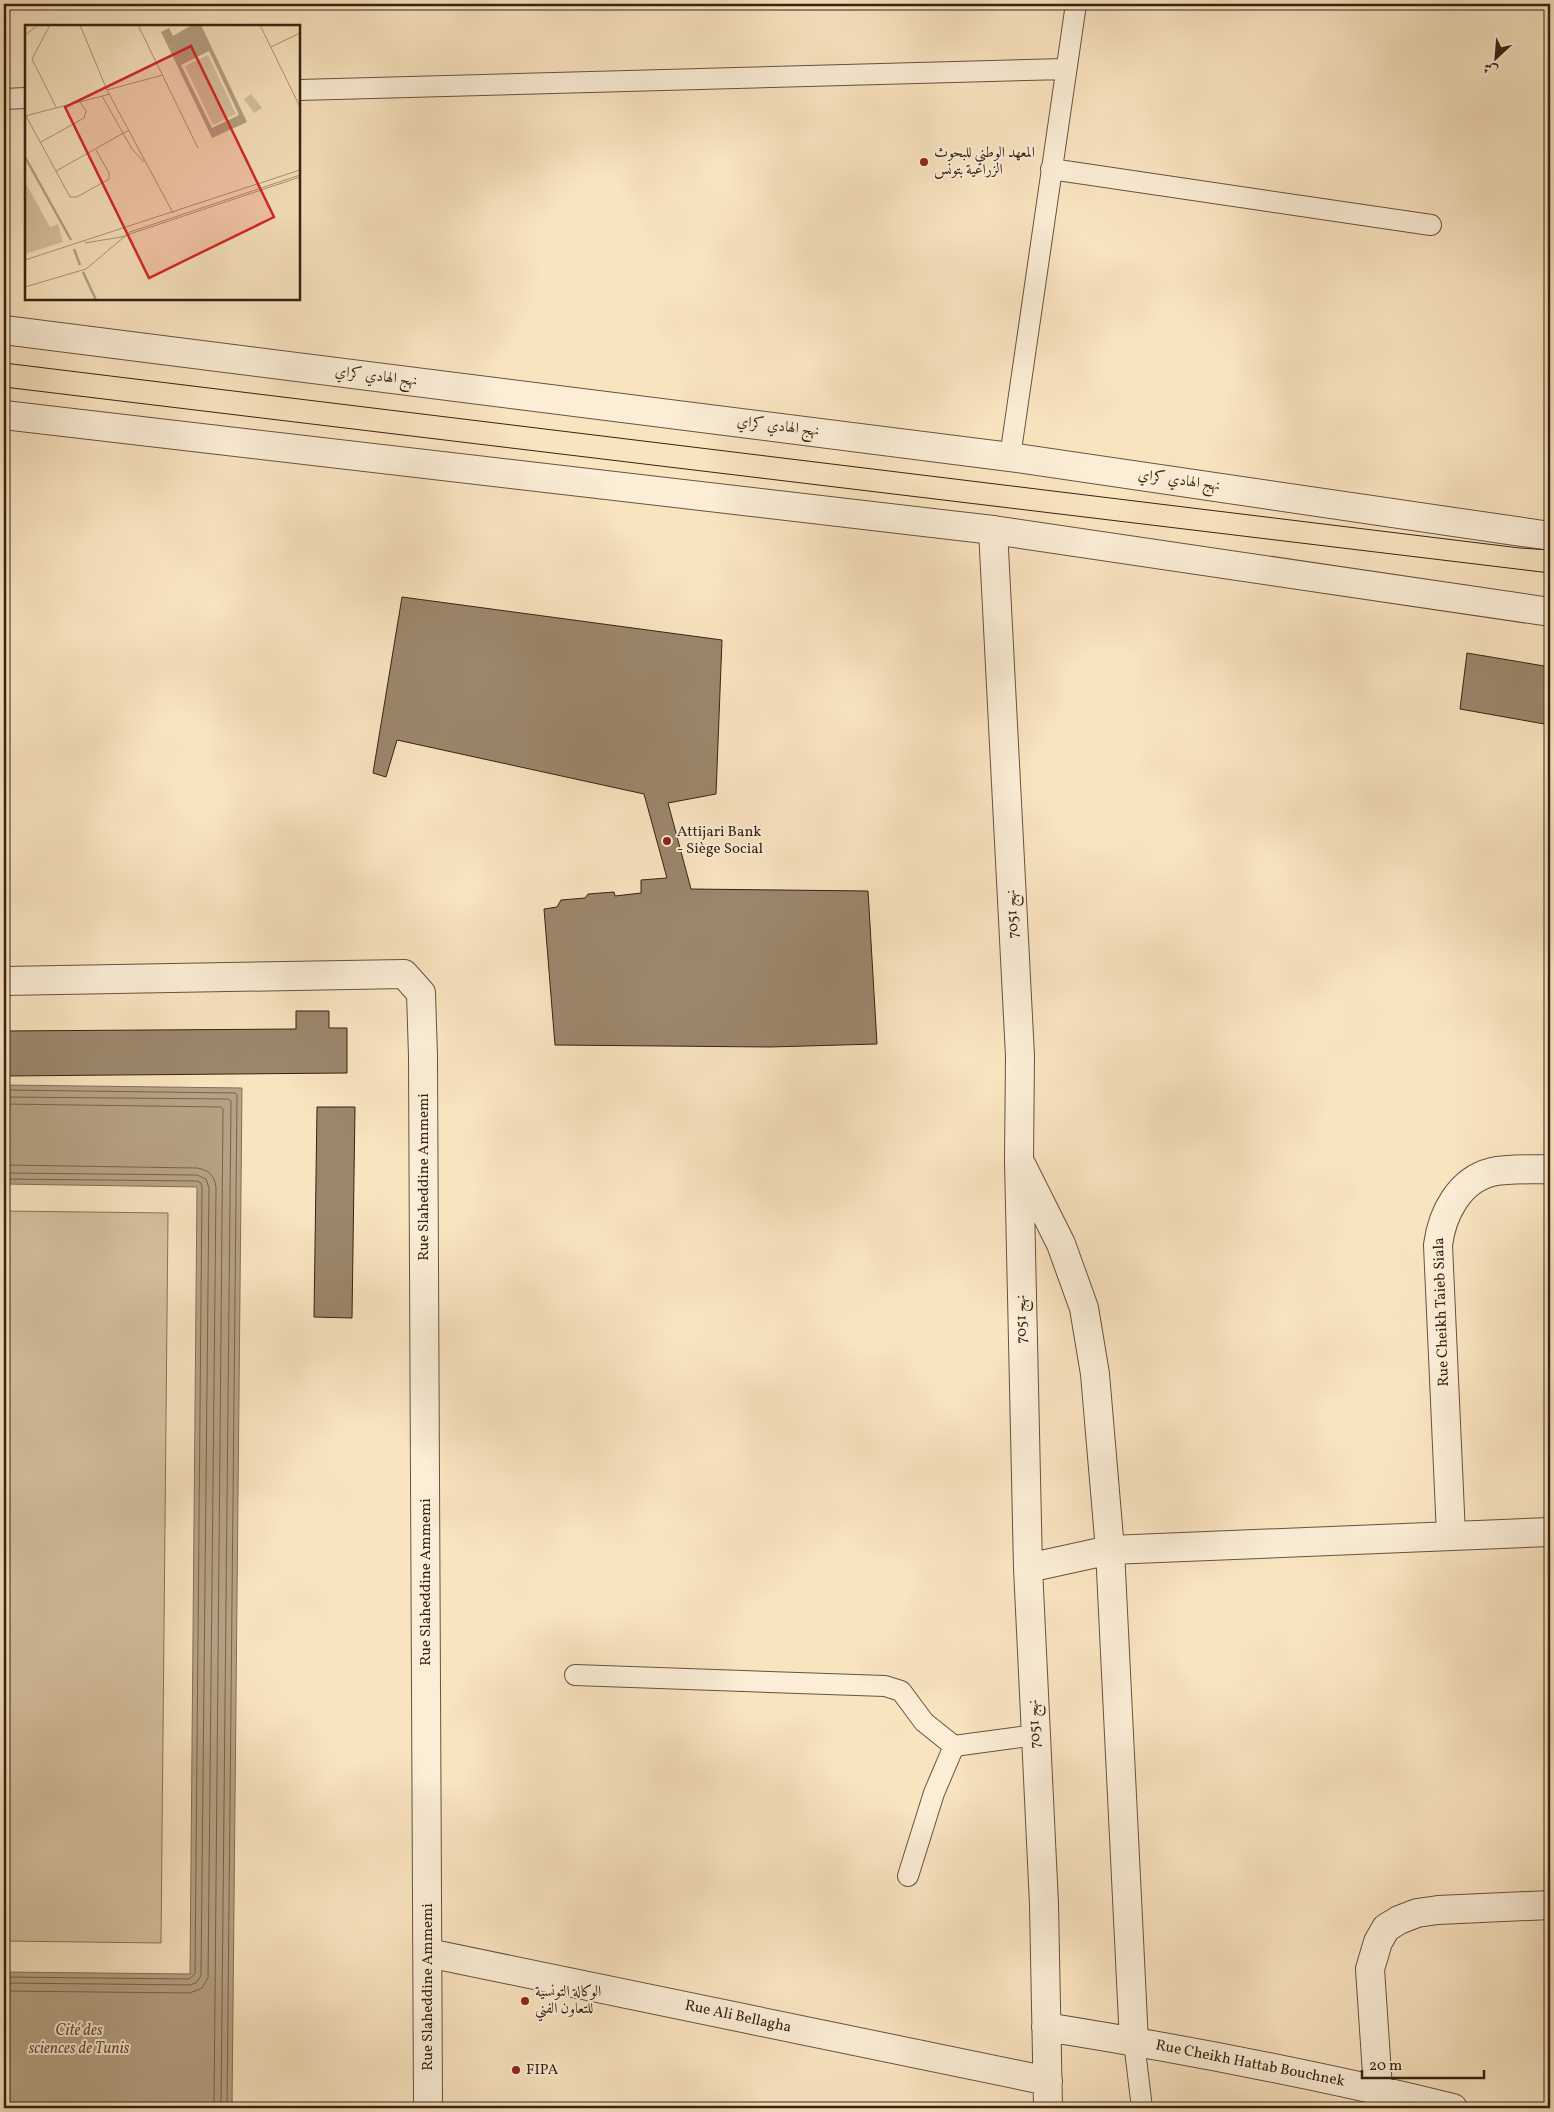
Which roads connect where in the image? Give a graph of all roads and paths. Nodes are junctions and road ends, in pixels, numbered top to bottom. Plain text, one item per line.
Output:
1 (1076, 4) edge
2 (1066, 69) junction
3 (300, 90) edge
4 (25, 98) edge
5 (4, 99) edge
6 (1052, 169) junction
7 (1431, 225) dead end
8 (4, 330) edge
9 (4, 415) edge
10 (1010, 457) junction
11 (993, 530) junction
12 (1550, 536) edge
13 (1550, 612) edge
14 (4, 981) edge
15 (1019, 1160) junction
16 (1550, 1168) edge
17 (1550, 1532) edge
18 (1451, 1535) junction
19 (1110, 1550) junction
20 (1028, 1568) junction
21 (575, 1675) dead end
22 (1036, 1735) junction
23 (954, 1746) junction
24 (908, 1876) dead end
25 (1550, 1905) edge
26 (428, 1953) junction
27 (1046, 2027) junction
28 (1134, 2042) junction
29 (1048, 2082) junction
30 (1378, 2089) junction
31 (428, 2108) edge
32 (1048, 2108) edge
33 (1142, 2108) edge
34 (1453, 2108) edge

1 - 2 lane
2 - 3 lane
2 - 6 lane
4 - 5 lane
6 - 7 lane
6 - 10 lane
8 - 10 street, نهج الهادي كراي
9 - 11 street
10 - 12 street, نهج الهادي كراي
11 - 13 street
11 - 15 street, نهج 7051
14 - 26 street, Rue Slaheddine Ammemi
15 - 19 street
15 - 20 street, نهج 7051
16 - 18 street, Rue Cheikh Taieb Siala
17 - 18 street
18 - 19 street
19 - 20 street
19 - 28 street
20 - 22 street, نهج 7051
21 - 23 lane
22 - 23 lane
22 - 27 street, نهج 7051
23 - 24 lane
25 - 30 street
26 - 29 street, Rue Ali Bellagha
26 - 31 street, Rue Slaheddine Ammemi
27 - 28 street, Rue Cheikh Hattab Bouchnek
27 - 29 street, نهج 7051
28 - 30 street, Rue Cheikh Hattab Bouchnek
28 - 33 lane
29 - 32 street, نهج 7051
30 - 34 street, Rue Cheikh Hattab Bouchnek

